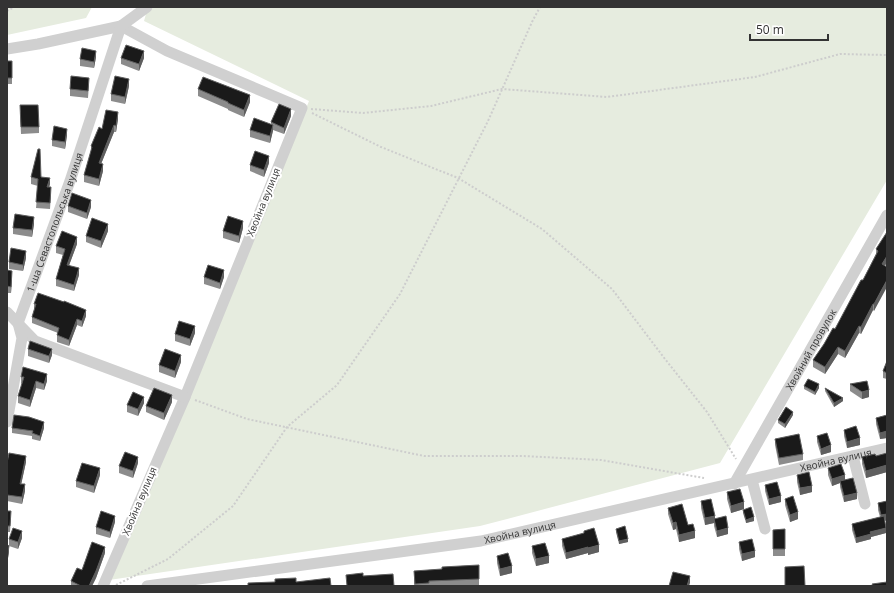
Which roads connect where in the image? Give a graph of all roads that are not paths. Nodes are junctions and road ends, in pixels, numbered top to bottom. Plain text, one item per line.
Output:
1 (147, 7) edge
2 (121, 26) junction
3 (7, 49) edge
4 (887, 215) edge
5 (7, 312) edge
6 (18, 324) junction
7 (185, 397) junction
8 (7, 422) edge
9 (887, 448) edge
10 (853, 456) junction
11 (752, 480) junction
12 (734, 484) junction
13 (865, 504) dead end
14 (765, 529) dead end
15 (103, 586) edge
16 (147, 586) edge

1 - 2 street
2 - 3 street
2 - 6 street, 1-ша Севастопольська вулиця
2 - 7 street, Хвойна вулиця
4 - 12 street, Хвойний провулок
5 - 6 street
6 - 7 street
6 - 8 street, 1-ша Севастопольська вулиця
7 - 15 street, Хвойна вулиця
9 - 10 street, Хвойна вулиця
10 - 11 street, Хвойна вулиця
10 - 13 street
11 - 12 street, Хвойна вулиця
11 - 14 street
12 - 16 street, Хвойна вулиця

